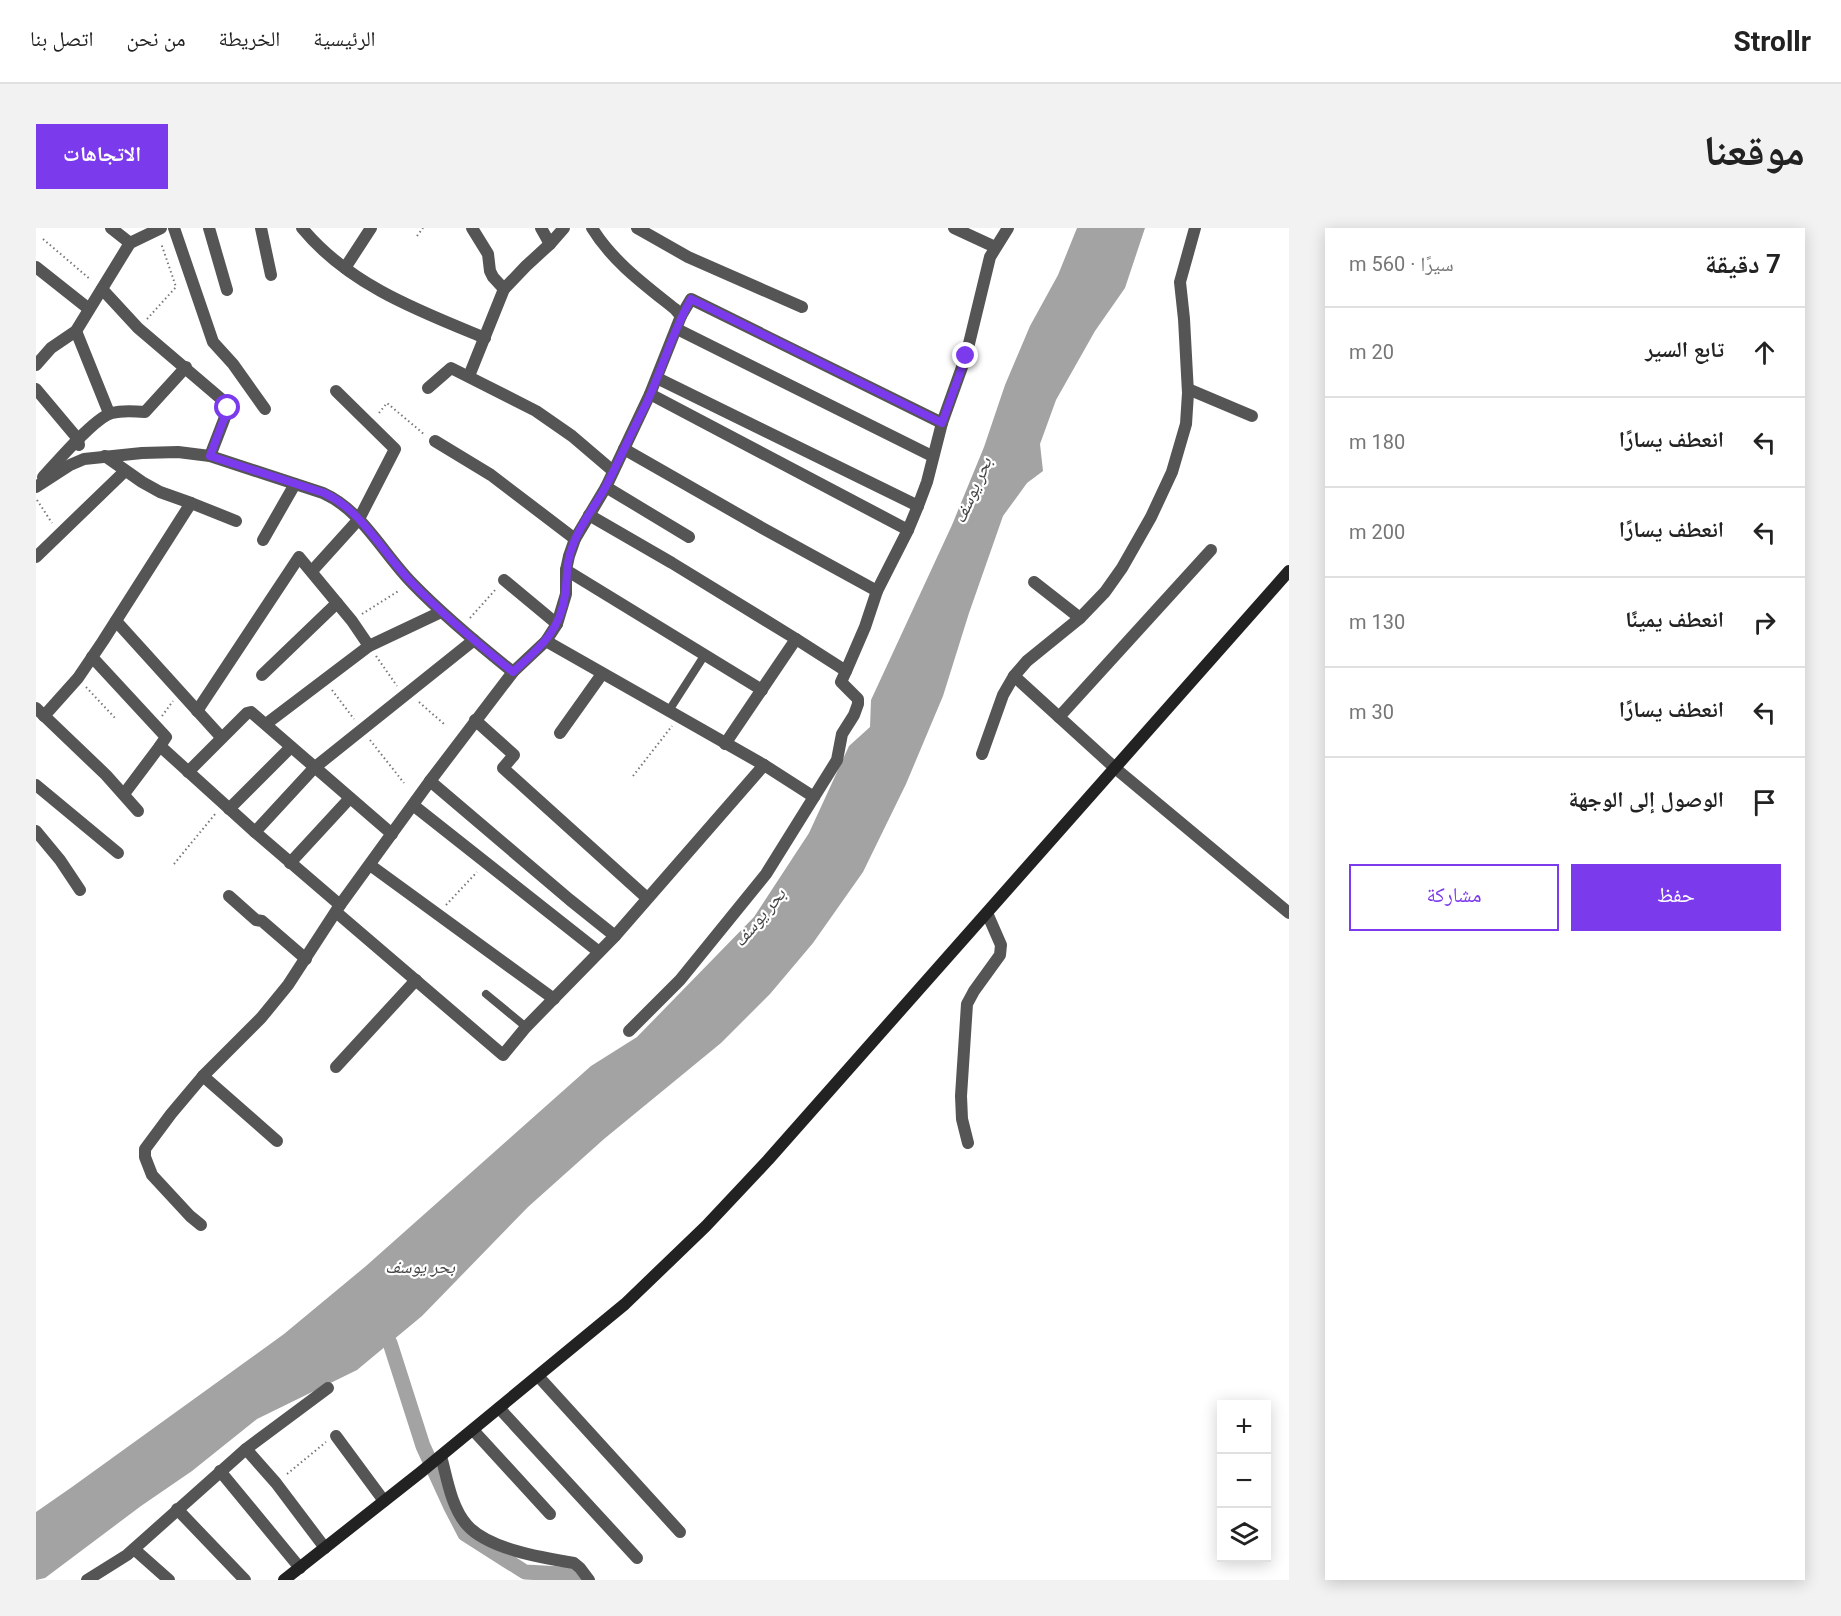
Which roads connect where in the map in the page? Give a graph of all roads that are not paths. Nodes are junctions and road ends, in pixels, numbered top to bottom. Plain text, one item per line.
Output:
1 (111, 228) edge
2 (174, 228) edge
3 (209, 228) edge
4 (261, 228) edge
5 (302, 228) edge
6 (371, 228) edge
7 (472, 228) edge
8 (541, 228) edge
9 (564, 228) edge
10 (592, 228) edge
11 (637, 228) edge
12 (954, 228) edge
13 (1008, 228) edge
14 (1195, 228) edge
15 (159, 229) edge
16 (130, 243) junction
17 (550, 244) junction
18 (995, 247) junction
19 (36, 267) edge
20 (345, 268) junction
21 (271, 276) dead end
22 (102, 289) junction
23 (504, 289) junction
24 (227, 290) dead end
25 (802, 307) dead end
26 (89, 309) junction
27 (681, 316) junction
28 (677, 329) junction
29 (76, 331) junction
30 (485, 338) junction
31 (36, 364) edge
32 (186, 367) junction
33 (469, 376) junction
34 (657, 378) junction
35 (428, 388) dead end
36 (36, 389) edge
37 (1188, 389) junction
38 (336, 391) dead end
39 (650, 394) junction
40 (265, 409) dead end
41 (109, 413) junction
42 (1252, 416) dead end
43 (942, 423) junction
44 (78, 440) junction
45 (435, 441) road end
46 (624, 448) junction
47 (105, 456) junction
48 (210, 456) junction
49 (932, 456) junction
50 (84, 459) junction
51 (125, 471) junction
52 (613, 471) junction
53 (295, 484) junction
54 (36, 486) edge
55 (606, 487) junction
56 (191, 503) junction
57 (918, 506) junction
58 (589, 515) junction
59 (359, 519) junction
60 (236, 521) dead end
61 (908, 530) junction
62 (689, 537) dead end
63 (575, 539) junction
64 (263, 540) dead end
65 (1210, 550) dead end
66 (36, 557) edge
67 (566, 570) junction
68 (1289, 571) edge
69 (312, 572) junction
70 (504, 580) road end
71 (1034, 582) dead end
72 (877, 591) junction
73 (337, 603) junction
74 (441, 612) junction
75 (1080, 618) junction
76 (116, 621) junction
77 (557, 624) junction
78 (796, 639) junction
79 (474, 640) junction
80 (546, 641) junction
81 (369, 646) junction
82 (704, 656) junction
83 (92, 657) junction
84 (846, 671) junction
85 (513, 672) junction
86 (602, 674) junction
87 (262, 675) dead end
88 (1014, 676) junction
89 (762, 690) junction
90 (197, 711) junction
91 (40, 712) edge
92 (673, 715) junction
93 (1059, 717) junction
94 (476, 720) junction
95 (266, 724) junction
96 (560, 734) dead end
97 (221, 737) junction
98 (725, 744) junction
99 (160, 746) junction
100 (291, 747) junction
101 (982, 754) dead end
102 (764, 765) junction
103 (314, 768) junction
104 (1115, 768) junction
105 (188, 772) junction
106 (430, 782) junction
107 (36, 785) edge
108 (124, 794) junction
109 (814, 797) junction
110 (350, 798) junction
111 (413, 805) junction
112 (226, 806) junction
113 (138, 811) dead end
114 (36, 831) edge
115 (255, 832) junction
116 (392, 834) junction
117 (118, 853) dead end
118 (290, 863) junction
119 (370, 864) junction
120 (80, 890) dead end
121 (229, 896) dead end
122 (648, 898) junction
123 (338, 908) junction
124 (987, 913) junction
125 (1289, 913) edge
126 (615, 936) junction
127 (599, 952) junction
128 (306, 960) junction
129 (416, 980) junction
130 (486, 994) dead end
131 (554, 999) junction
132 (526, 1027) junction
133 (629, 1031) dead end
134 (336, 1066) dead end
135 (203, 1076) junction
136 (277, 1141) dead end
137 (968, 1143) dead end
138 (201, 1225) dead end
139 (538, 1376) junction
140 (328, 1388) dead end
141 (499, 1408) junction
142 (472, 1430) junction
143 (336, 1436) road end
144 (246, 1449) junction
145 (439, 1458) junction
146 (220, 1471) junction
147 (384, 1501) junction
148 (177, 1509) junction
149 (549, 1514) dead end
150 (680, 1532) dead end
151 (325, 1548) junction
152 (134, 1549) junction
153 (637, 1558) dead end
154 (300, 1568) junction
155 (92, 1579) edge
156 (169, 1580) edge
157 (245, 1580) edge
158 (284, 1580) edge
159 (589, 1580) edge

1 - 16 street
2 - 40 street
3 - 24 street
4 - 21 street
5 - 20 street
6 - 20 street
7 - 23 street
8 - 17 street
9 - 17 street
10 - 27 street
11 - 25 street
12 - 18 street
13 - 18 street
14 - 37 street
15 - 16 street
16 - 22 street
17 - 23 street
18 - 43 street
19 - 26 street
20 - 30 street
22 - 26 street
22 - 32 street
23 - 30 street
26 - 29 street
27 - 28 street
27 - 43 street
28 - 34 street
28 - 49 street
29 - 31 street
29 - 41 street
30 - 33 street
32 - 41 street
32 - 48 street
33 - 35 street
33 - 52 street
34 - 39 street
34 - 57 street
36 - 44 street
37 - 42 street
37 - 75 street
38 - 59 street
39 - 46 street
39 - 61 street
41 - 44 street
43 - 49 street
44 - 50 street
44 - 54 street
45 - 63 street
46 - 52 street
46 - 72 street
47 - 48 street
47 - 50 street
47 - 51 street
48 - 53 street
49 - 57 street
50 - 54 street
51 - 56 street
51 - 66 street
52 - 55 street
53 - 59 street
53 - 64 street
55 - 58 street
55 - 62 street
56 - 60 street
56 - 76 street
57 - 61 street
58 - 63 street
58 - 78 street
59 - 69 street
59 - 74 street
61 - 72 street
63 - 67 street
65 - 93 street
67 - 77 street
67 - 82 street
68 - 104 street
69 - 73 street
69 - 90 street
70 - 77 street
71 - 75 street
72 - 84 street
73 - 81 street
73 - 87 street
74 - 79 street
74 - 81 street
75 - 88 street
76 - 83 street
76 - 90 street
77 - 80 street
78 - 84 street
78 - 89 street
79 - 85 street
79 - 103 street
80 - 85 street
80 - 86 street
81 - 95 street
82 - 89 street
82 - 92 lane
83 - 91 street
83 - 99 street
84 - 109 street
85 - 94 street
86 - 92 street
86 - 96 street
88 - 93 street
88 - 101 street
89 - 98 street
90 - 97 street
91 - 108 street
92 - 98 street
93 - 104 street
94 - 106 street
94 - 122 street
95 - 97 street
95 - 100 street
97 - 105 street
98 - 102 street
99 - 105 street
99 - 108 street
100 - 103 street
100 - 112 street
102 - 109 street
102 - 122 street
103 - 110 street
103 - 115 street
104 - 124 street
104 - 125 street
105 - 112 street
106 - 111 street
106 - 126 street
107 - 117 street
108 - 113 street
109 - 133 street
110 - 116 street
110 - 118 street
111 - 116 street
111 - 127 street
112 - 115 street
114 - 120 street
115 - 118 street
116 - 119 street
118 - 123 street
119 - 123 street
119 - 131 street
121 - 128 street
122 - 126 street
123 - 128 street
123 - 129 street
124 - 137 street
124 - 139 street
126 - 127 street
127 - 131 street
128 - 135 street
129 - 132 street
129 - 134 street
130 - 132 lane
131 - 132 street
135 - 136 street
135 - 138 street
139 - 141 street
139 - 150 street
140 - 144 street
141 - 142 street
141 - 153 street
142 - 145 street
142 - 149 street
143 - 147 street
144 - 146 street
144 - 151 street
145 - 147 street
145 - 159 street
146 - 148 street
146 - 154 street
147 - 151 street
148 - 152 street
148 - 157 street
151 - 154 street
152 - 155 street
152 - 156 street
154 - 158 street

